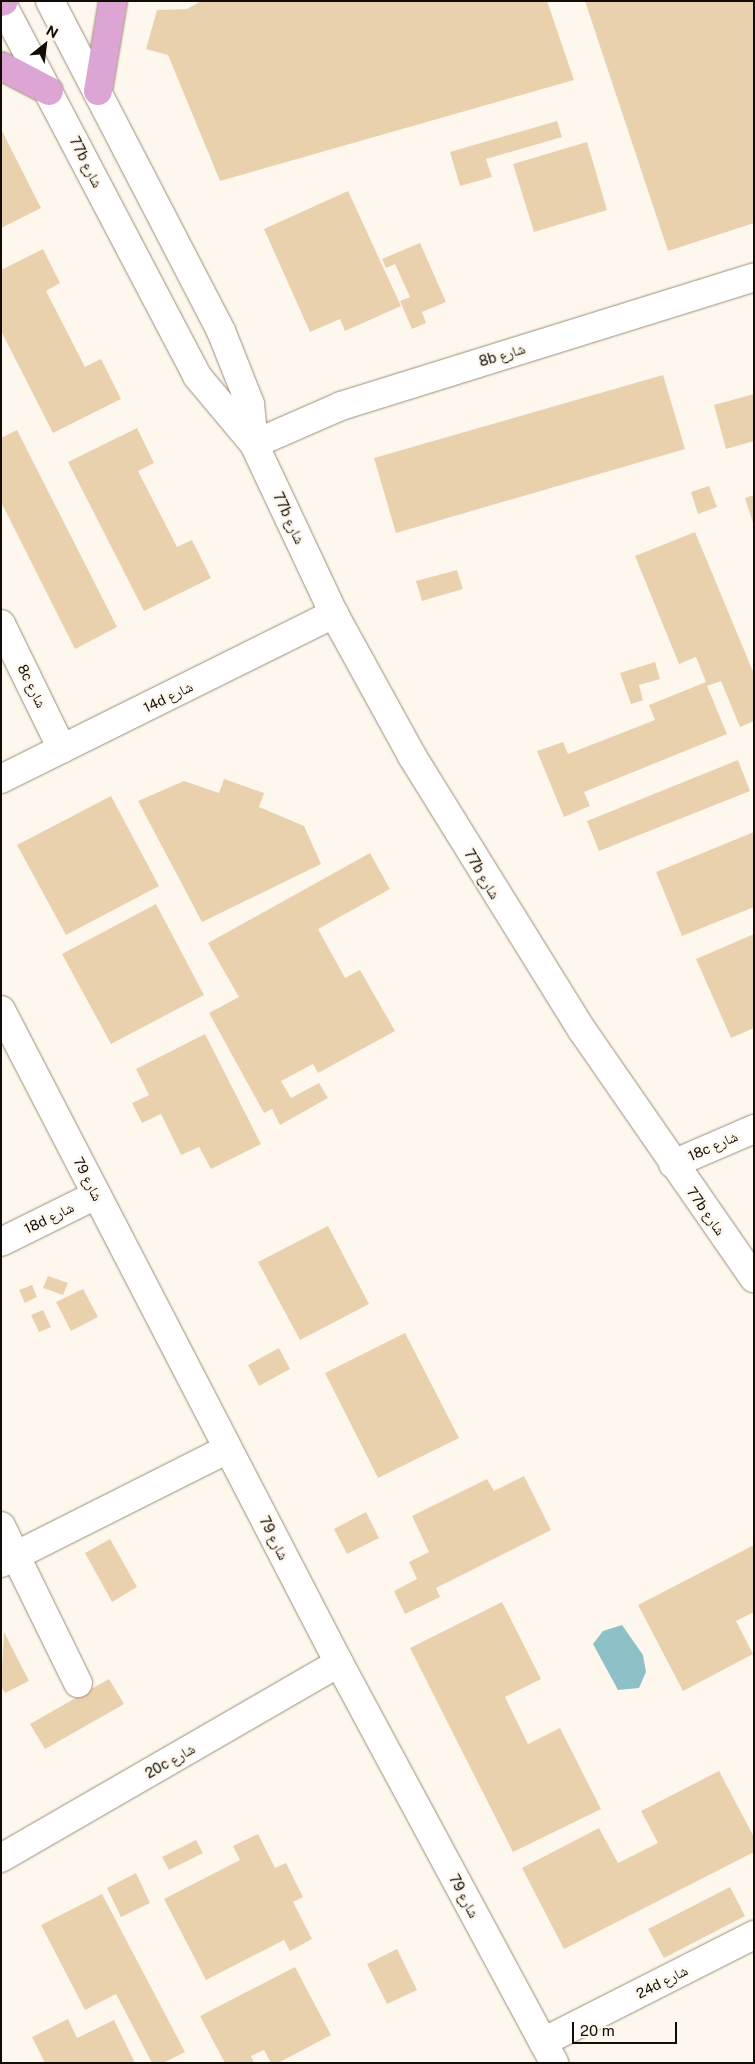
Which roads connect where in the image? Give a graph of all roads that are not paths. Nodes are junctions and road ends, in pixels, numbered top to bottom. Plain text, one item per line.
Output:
1 (50, 1) edge
2 (113, 1) edge
3 (2, 2) edge
4 (1, 66) edge
5 (49, 91) junction
6 (98, 91) junction
7 (754, 277) edge
8 (254, 444) junction
9 (334, 614) junction
10 (1, 624) edge
11 (62, 749) junction
12 (1, 780) edge
13 (1, 1010) edge
14 (754, 1129) edge
15 (673, 1164) junction
16 (96, 1195) junction
17 (1, 1242) edge
18 (754, 1278) edge
19 (228, 1449) junction
20 (1, 1526) edge
21 (8, 1559) edge
22 (339, 1663) junction
23 (78, 1683) dead end
24 (1, 1858) edge
25 (754, 1935) edge
26 (549, 2052) edge

1 - 6 street, 77b شارع
2 - 6 main road
3 - 5 street, 77b شارع
4 - 5 main road
5 - 8 street, 77b شارع
6 - 8 street, 77b شارع
7 - 8 street, 8b شارع
8 - 9 street, 77b شارع
9 - 11 street, 14d شارع
9 - 15 street, 77b شارع
10 - 11 street, 8c شارع
11 - 12 street, 14d شارع
13 - 16 street, شارع 79
14 - 15 street, 18c شارع
15 - 18 street, 77b شارع
16 - 17 street, 18d شارع
16 - 19 street, شارع 79
19 - 21 street
19 - 22 street, شارع 79
20 - 21 street
21 - 23 street
22 - 24 street, 20c شارع
22 - 26 street, شارع 79
25 - 26 street, 24d شارع

